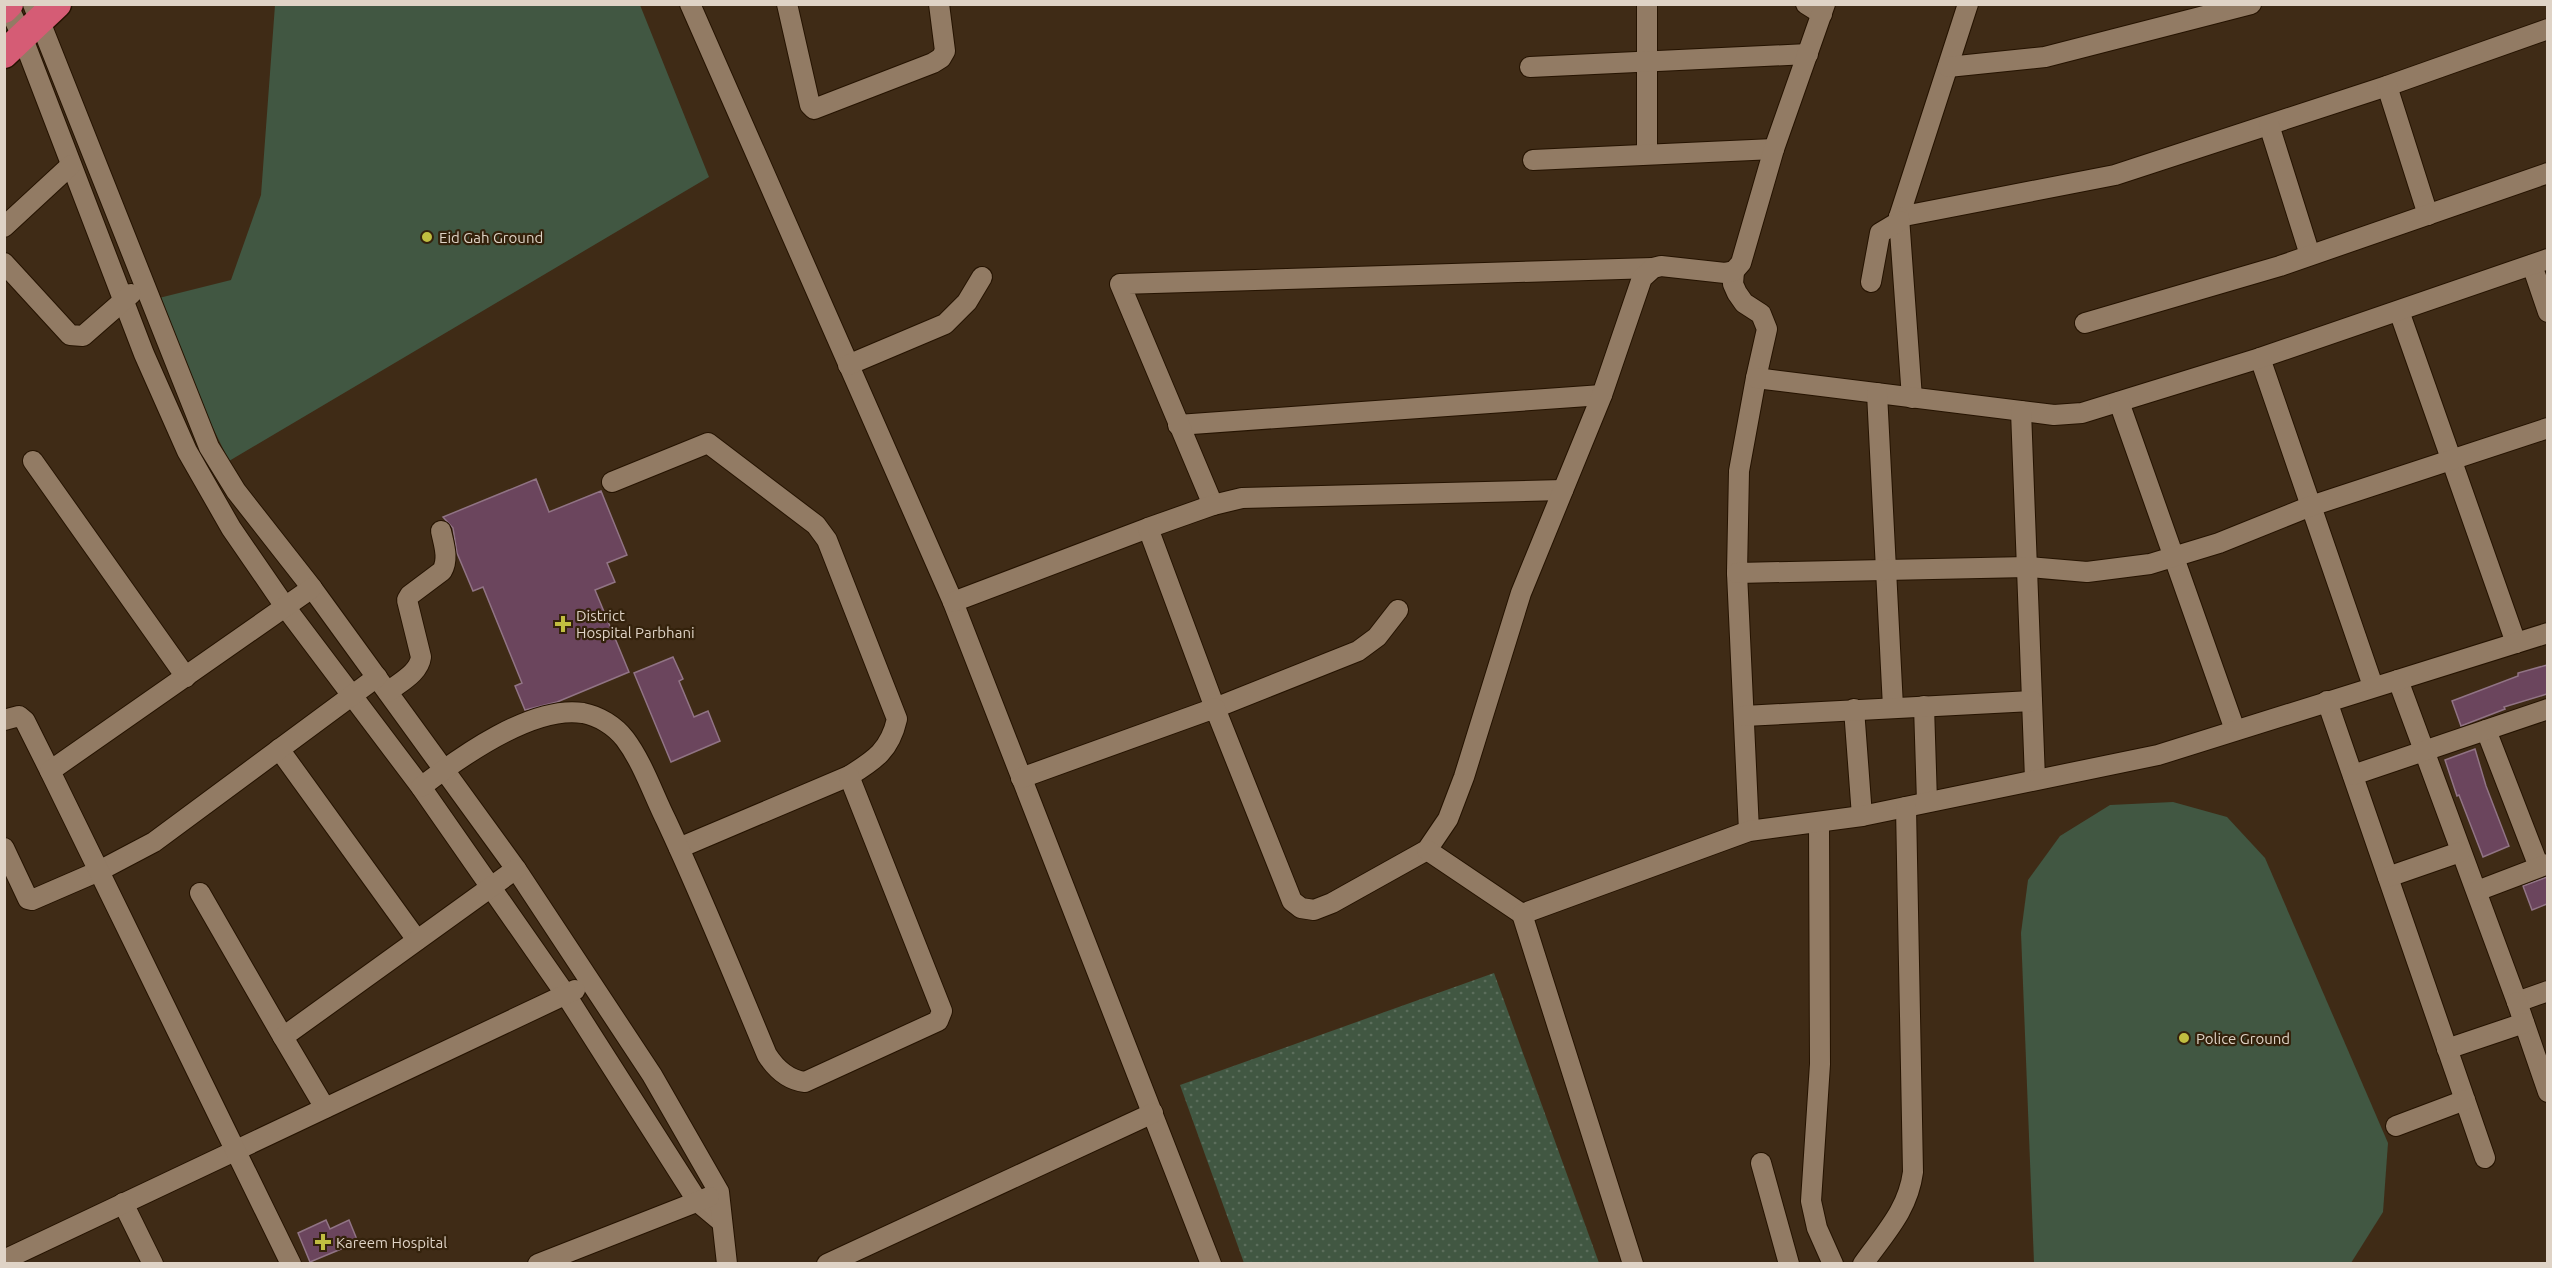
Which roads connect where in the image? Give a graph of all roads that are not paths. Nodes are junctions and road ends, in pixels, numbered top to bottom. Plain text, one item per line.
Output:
1 (690, 4) edge
2 (787, 4) edge
3 (939, 4) edge
4 (1647, 4) edge
5 (1968, 4) edge
6 (2251, 4) edge
7 (1818, 8) edge
8 (21, 16) edge
9 (2547, 29) edge
10 (1808, 54) junction
11 (1647, 61) junction
12 (1530, 67) dead end
13 (1948, 67) junction
14 (2387, 86) junction
15 (2269, 125) junction
16 (1774, 149) junction
17 (1647, 154) junction
18 (1533, 160) dead end
19 (71, 165) junction
20 (2547, 173) edge
21 (2428, 214) junction
22 (1900, 219) junction
23 (4, 227) edge
24 (2310, 255) junction
25 (2540, 262) edge
26 (4, 263) edge
27 (1653, 268) junction
28 (1734, 271) junction
29 (982, 277) dead end
30 (1870, 282) dead end
31 (144, 283) junction
32 (124, 301) junction
33 (2399, 310) junction
34 (2547, 312) edge
35 (2085, 322) dead end
36 (2260, 358) junction
37 (848, 365) junction
38 (1756, 378) junction
39 (1877, 393) junction
40 (1602, 395) junction
41 (1912, 398) junction
42 (2118, 402) junction
43 (2021, 411) junction
44 (1178, 425) junction
45 (2547, 428) edge
46 (33, 461) dead end
47 (2451, 461) junction
48 (612, 482) dead end
49 (1563, 490) junction
50 (1213, 505) junction
51 (2311, 506) junction
52 (1148, 528) junction
53 (441, 531) dead end
54 (2174, 558) junction
55 (2028, 567) junction
56 (1886, 569) junction
57 (1737, 573) junction
58 (312, 588) junction
59 (953, 602) junction
60 (286, 608) junction
61 (1398, 610) dead end
62 (2547, 633) edge
63 (2516, 642) junction
64 (186, 676) junction
65 (2398, 680) junction
66 (382, 685) junction
67 (2373, 686) junction
68 (352, 695) junction
69 (2032, 701) junction
70 (2327, 701) junction
71 (1924, 706) junction
72 (1893, 707) junction
73 (1215, 708) junction
74 (1854, 709) junction
75 (2547, 710) edge
76 (1744, 716) junction
77 (4, 720) edge
78 (2235, 730) junction
79 (2486, 730) junction
80 (279, 748) junction
81 (2423, 751) junction
82 (444, 769) junction
83 (50, 771) junction
84 (2353, 775) junction
85 (849, 776) junction
86 (1021, 778) junction
87 (2035, 779) junction
88 (421, 787) junction
89 (1927, 802) junction
90 (1906, 807) junction
91 (1862, 816) junction
92 (1819, 823) junction
93 (1749, 831) junction
94 (4, 848) edge
95 (679, 848) junction
96 (1427, 850) junction
97 (2460, 852) junction
98 (2543, 866) edge
99 (516, 870) junction
100 (99, 871) junction
101 (2388, 877) junction
102 (491, 887) junction
103 (2476, 891) junction
104 (200, 893) dead end
105 (1522, 914) junction
106 (417, 940) junction
107 (591, 982) junction
108 (2547, 991) edge
109 (566, 995) junction
110 (2517, 1002) junction
111 (2524, 1023) junction
112 (283, 1037) junction
113 (2447, 1049) junction
114 (652, 1075) junction
115 (626, 1090) junction
116 (2547, 1092) edge
117 (2465, 1100) junction
118 (325, 1107) junction
119 (1153, 1113) junction
120 (2396, 1126) dead end
121 (235, 1150) junction
122 (2485, 1158) dead end
123 (1761, 1163) dead end
124 (719, 1192) junction
125 (698, 1202) junction
126 (123, 1203) junction
127 (722, 1222) junction
128 (8, 1257) edge
129 (153, 1263) edge
130 (291, 1263) edge
131 (538, 1263) edge
132 (728, 1263) edge
133 (827, 1263) edge
134 (1211, 1263) edge
135 (1633, 1263) edge
136 (1789, 1263) edge
137 (1833, 1263) edge
138 (1863, 1263) edge

1 - 37 street
2 - 3 street
4 - 11 street
5 - 13 street
6 - 13 street
7 - 10 street
8 - 19 street
8 - 31 street
9 - 14 street
10 - 11 street
10 - 16 street
11 - 12 street
11 - 17 street
13 - 22 street
14 - 15 street
14 - 21 street
15 - 22 street
15 - 24 street
16 - 17 street
16 - 28 street
17 - 18 street
19 - 23 street
19 - 32 street
20 - 21 street
21 - 24 street
22 - 30 street
22 - 41 street
24 - 35 street
25 - 33 street
25 - 34 street
26 - 32 street
27 - 28 street
27 - 40 street
27 - 44 street
28 - 38 street
29 - 37 street
31 - 32 street
31 - 58 street
32 - 60 street
33 - 36 street
33 - 47 street
36 - 42 street
36 - 51 street
37 - 59 street
38 - 39 street
38 - 57 street
39 - 41 street
39 - 56 street
40 - 44 street
40 - 49 street
41 - 43 street
42 - 43 street
42 - 54 street
43 - 55 street
44 - 50 street
45 - 47 street
46 - 64 street
47 - 51 street
47 - 63 street
48 - 85 street
49 - 50 street
49 - 96 street
50 - 52 street
51 - 54 street
51 - 67 street
52 - 59 street
52 - 73 street
53 - 66 street
54 - 55 street
54 - 78 street
55 - 56 street
55 - 69 street
56 - 57 street
56 - 72 street
57 - 76 street
58 - 60 street
58 - 66 street
59 - 86 street
60 - 64 street
60 - 68 street
61 - 73 street
62 - 63 street
63 - 65 street
64 - 83 street
65 - 67 street
65 - 81 street
66 - 68 street
66 - 82 street
67 - 70 street
68 - 80 street
68 - 88 street
69 - 71 street
69 - 87 street
70 - 78 street
70 - 84 street
71 - 72 street
71 - 89 street
72 - 74 street
73 - 86 street
73 - 96 street
74 - 76 street
74 - 91 street
75 - 79 street
76 - 93 street
77 - 83 street
78 - 87 street
79 - 81 street
79 - 98 street
80 - 100 street
80 - 106 street
81 - 84 street
81 - 97 street
82 - 88 street
82 - 95 street
82 - 99 street
83 - 100 street
84 - 101 street
85 - 95 street
85 - 95 street
86 - 119 street
87 - 89 street
88 - 102 street
89 - 90 street
90 - 91 street
90 - 138 street
91 - 92 street
92 - 93 street
92 - 137 street
93 - 105 street
94 - 100 street
96 - 105 street
97 - 101 street
97 - 103 street
98 - 103 street
99 - 102 street
99 - 107 street
100 - 121 street
101 - 113 street
102 - 106 street
102 - 109 street
103 - 110 street
104 - 112 street
105 - 135 street
106 - 112 street
107 - 109 street
107 - 114 street
108 - 110 street
109 - 115 street
109 - 118 street
110 - 111 street
111 - 113 street
111 - 116 street
112 - 118 street
113 - 117 street
114 - 115 street
114 - 124 street
115 - 125 street
117 - 120 street
117 - 122 street
118 - 121 street
119 - 133 street
119 - 134 street
121 - 126 street
121 - 130 street
123 - 136 street
124 - 125 street
124 - 127 street
125 - 127 street
125 - 131 street
126 - 128 street
126 - 129 street
127 - 132 street

